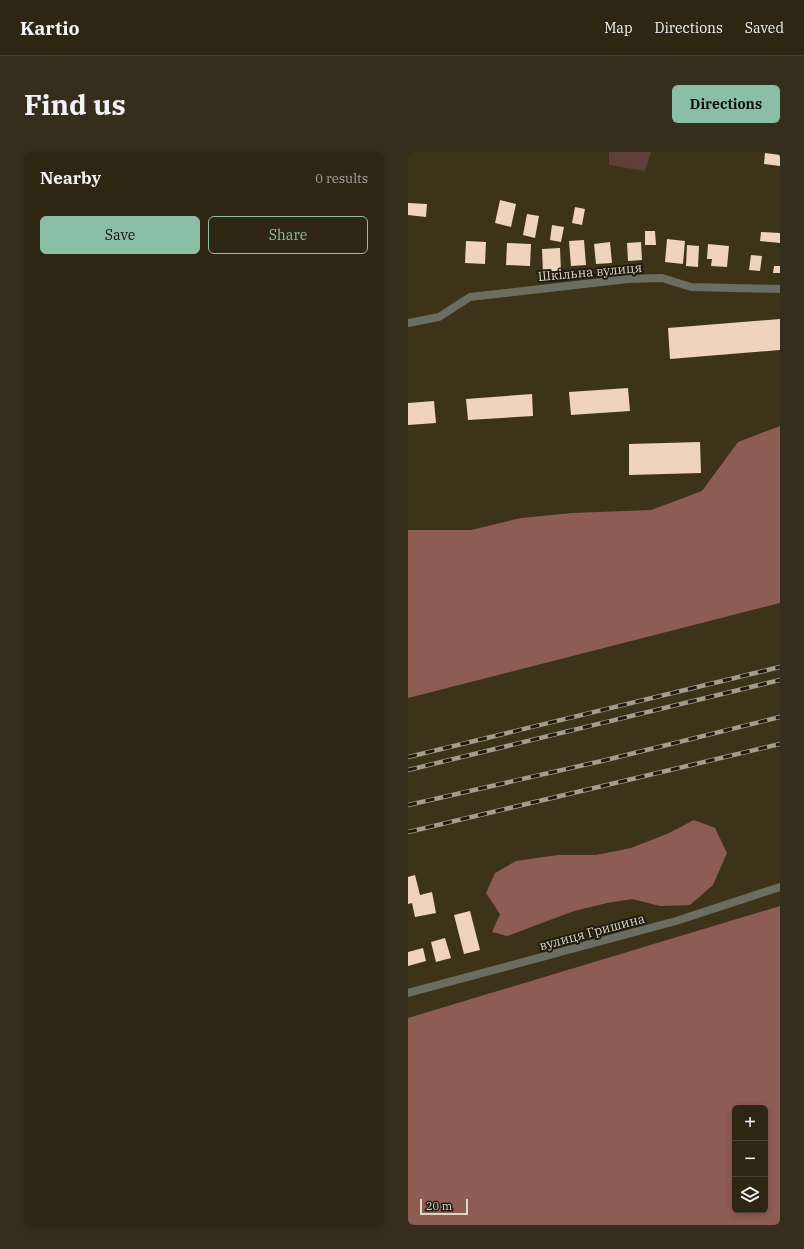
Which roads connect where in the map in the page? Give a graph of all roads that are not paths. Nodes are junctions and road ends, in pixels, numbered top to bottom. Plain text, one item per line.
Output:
1 (780, 289) edge
2 (408, 323) edge
3 (780, 887) edge
4 (408, 993) edge

1 - 2 street, Шкільна вулиця
3 - 4 street, вулиця Гришина

